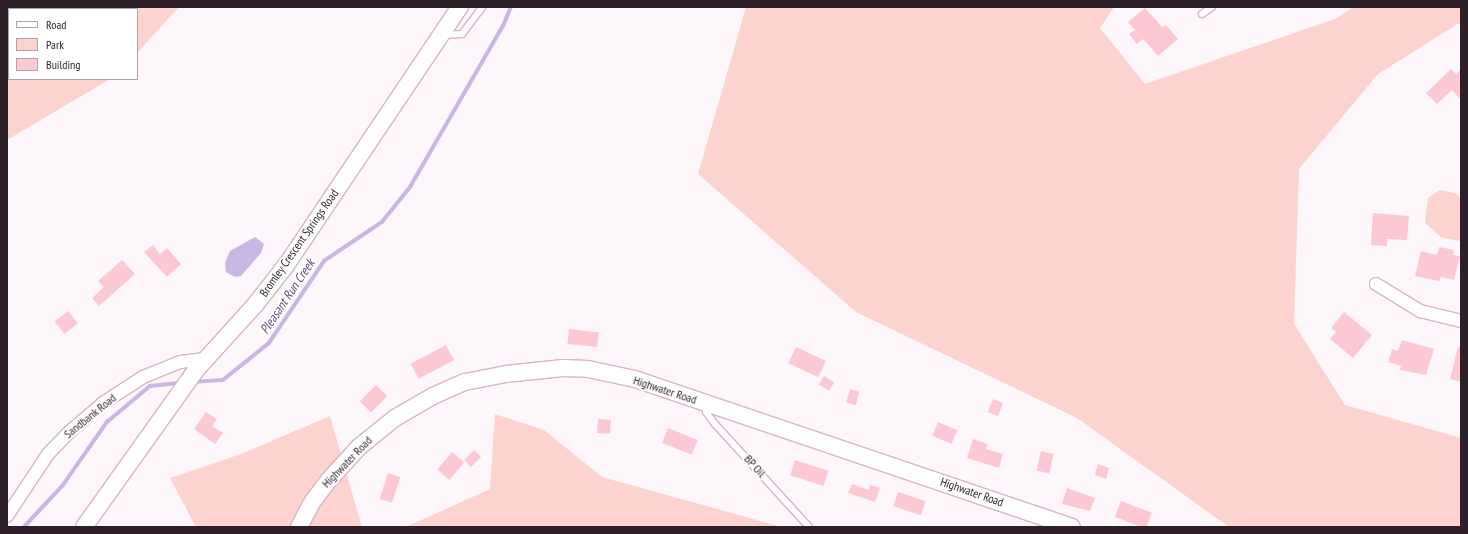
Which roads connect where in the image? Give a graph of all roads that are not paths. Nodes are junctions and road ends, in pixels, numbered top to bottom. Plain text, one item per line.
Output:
1 (460, 7) edge
2 (482, 7) edge
3 (1212, 7) edge
4 (1202, 14) dead end
5 (442, 35) junction
6 (1376, 284) dead end
7 (1461, 321) edge
8 (200, 364) junction
9 (707, 403) junction
10 (7, 516) edge
11 (84, 527) edge
12 (299, 527) edge
13 (809, 527) edge
14 (1072, 527) edge

1 - 5 street, Bromley Crescent Springs Road
2 - 5 lane
3 - 4 lane
5 - 8 street, Bromley Crescent Springs Road
6 - 7 street
8 - 10 street, Sandbank Road
8 - 11 street, Bromley Crescent Springs Road
9 - 12 street, Highwater Road
9 - 13 lane, BP Oil
9 - 14 street, Highwater Road

